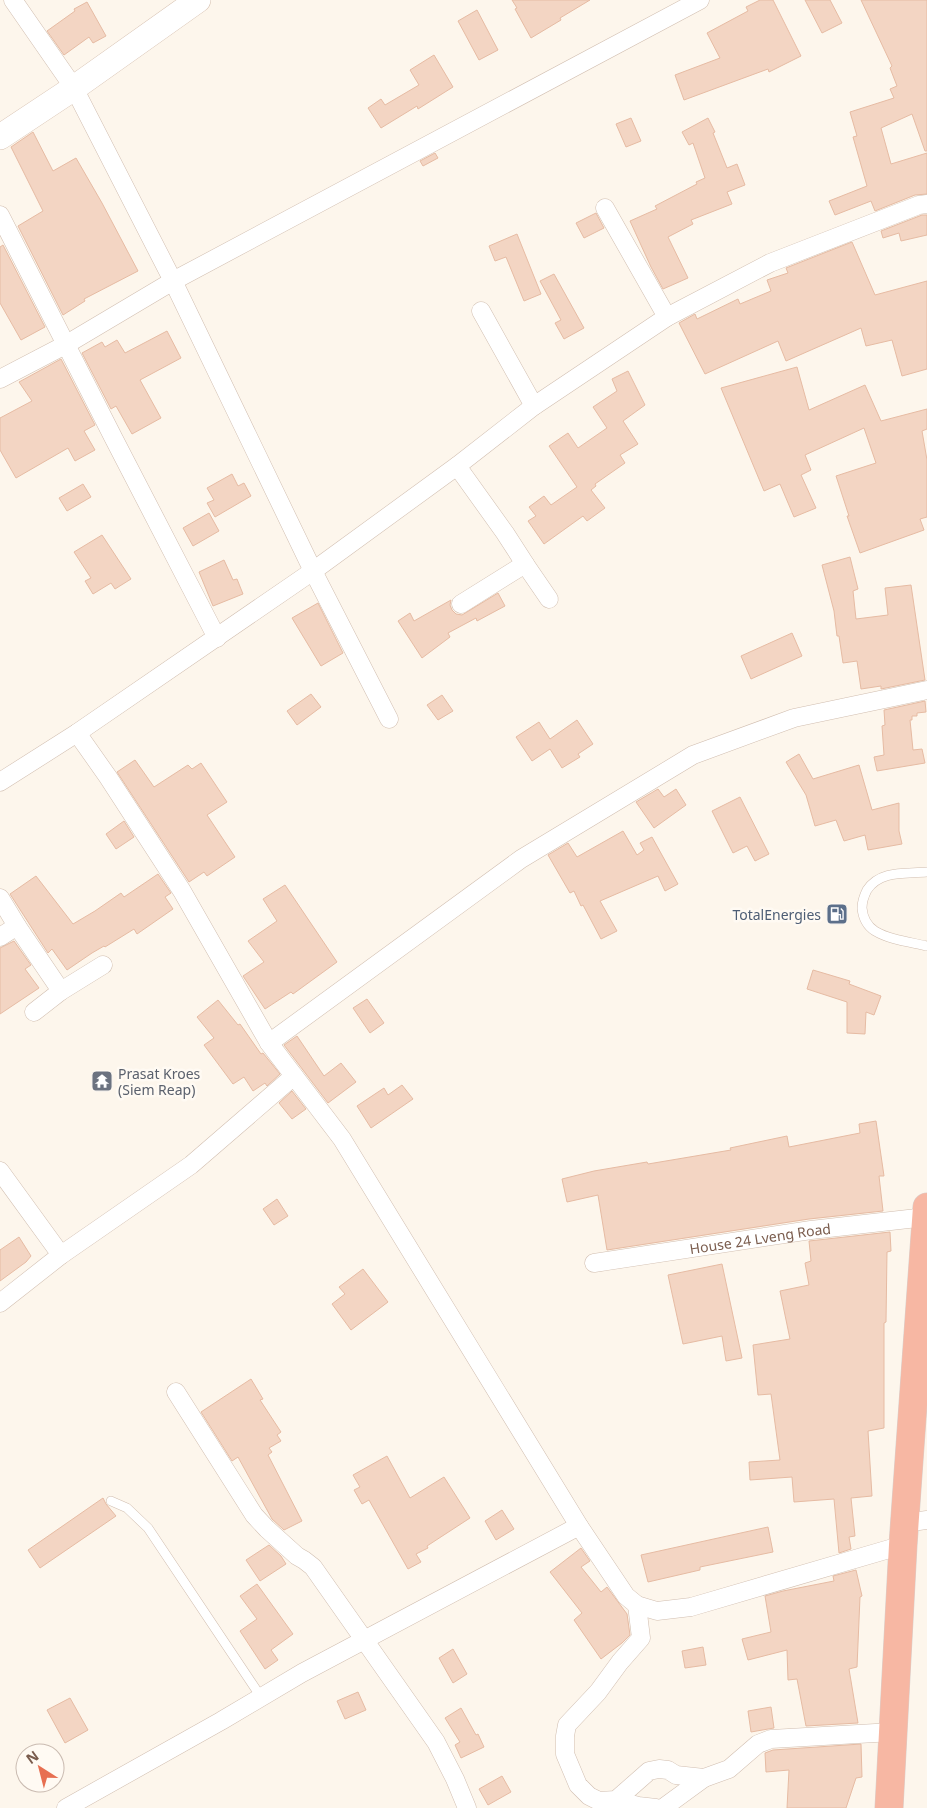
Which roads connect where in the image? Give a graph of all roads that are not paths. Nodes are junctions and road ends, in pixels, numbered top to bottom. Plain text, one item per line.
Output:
1 (13, 0) edge
2 (198, 0) edge
3 (700, 0) edge
4 (74, 88) junction
5 (0, 137) edge
6 (927, 204) edge
7 (605, 208) dead end
8 (0, 215) edge
9 (173, 281) junction
10 (481, 311) dead end
11 (667, 317) junction
12 (66, 344) junction
13 (0, 379) edge
14 (534, 406) junction
15 (457, 466) junction
16 (524, 564) junction
17 (313, 572) junction
18 (549, 599) dead end
19 (461, 604) dead end
20 (218, 638) junction
21 (927, 690) edge
22 (389, 720) dead end
23 (77, 733) junction
24 (0, 782) edge
25 (927, 872) edge
26 (0, 898) edge
27 (17, 926) junction
28 (0, 937) edge
29 (927, 946) edge
30 (103, 965) dead end
31 (61, 991) junction
32 (34, 1012) dead end
33 (269, 1044) junction
34 (294, 1076) junction
35 (0, 1171) edge
36 (927, 1212) edge
37 (60, 1255) junction
38 (594, 1263) dead end
39 (0, 1303) edge
40 (176, 1392) dead end
41 (110, 1501) dead end
42 (579, 1526) junction
43 (912, 1529) edge
44 (637, 1605) junction
45 (365, 1640) junction
46 (261, 1698) junction
47 (893, 1732) junction
48 (704, 1778) junction
49 (616, 1800) junction
50 (591, 1802) edge
51 (66, 1808) edge
52 (467, 1808) edge
53 (656, 1808) edge
54 (664, 1808) edge
55 (889, 1808) edge

1 - 4 street
2 - 4 street
3 - 9 street
4 - 5 street
4 - 9 street
6 - 11 street
7 - 11 street
8 - 12 street
9 - 12 street
9 - 17 street
10 - 14 street
11 - 14 street
12 - 13 street
12 - 20 street
14 - 15 street
15 - 16 street
15 - 17 street
16 - 18 street
16 - 19 street
17 - 20 street
17 - 22 street
20 - 23 street
21 - 33 street
23 - 24 street
23 - 33 street
25 - 29 lane
26 - 27 street
27 - 28 street
27 - 31 street
30 - 31 street
31 - 32 street
33 - 34 street
34 - 37 street
34 - 42 street
35 - 37 street
36 - 38 street, House 24 Lveng Road
36 - 43 highway
37 - 39 street
40 - 45 street
41 - 46 lane
42 - 44 street
42 - 45 street
43 - 44 street
43 - 47 highway
44 - 50 street
45 - 46 street
45 - 52 street
46 - 51 street
47 - 48 street
47 - 55 highway
48 - 49 street
48 - 54 street
49 - 50 street
49 - 53 street

